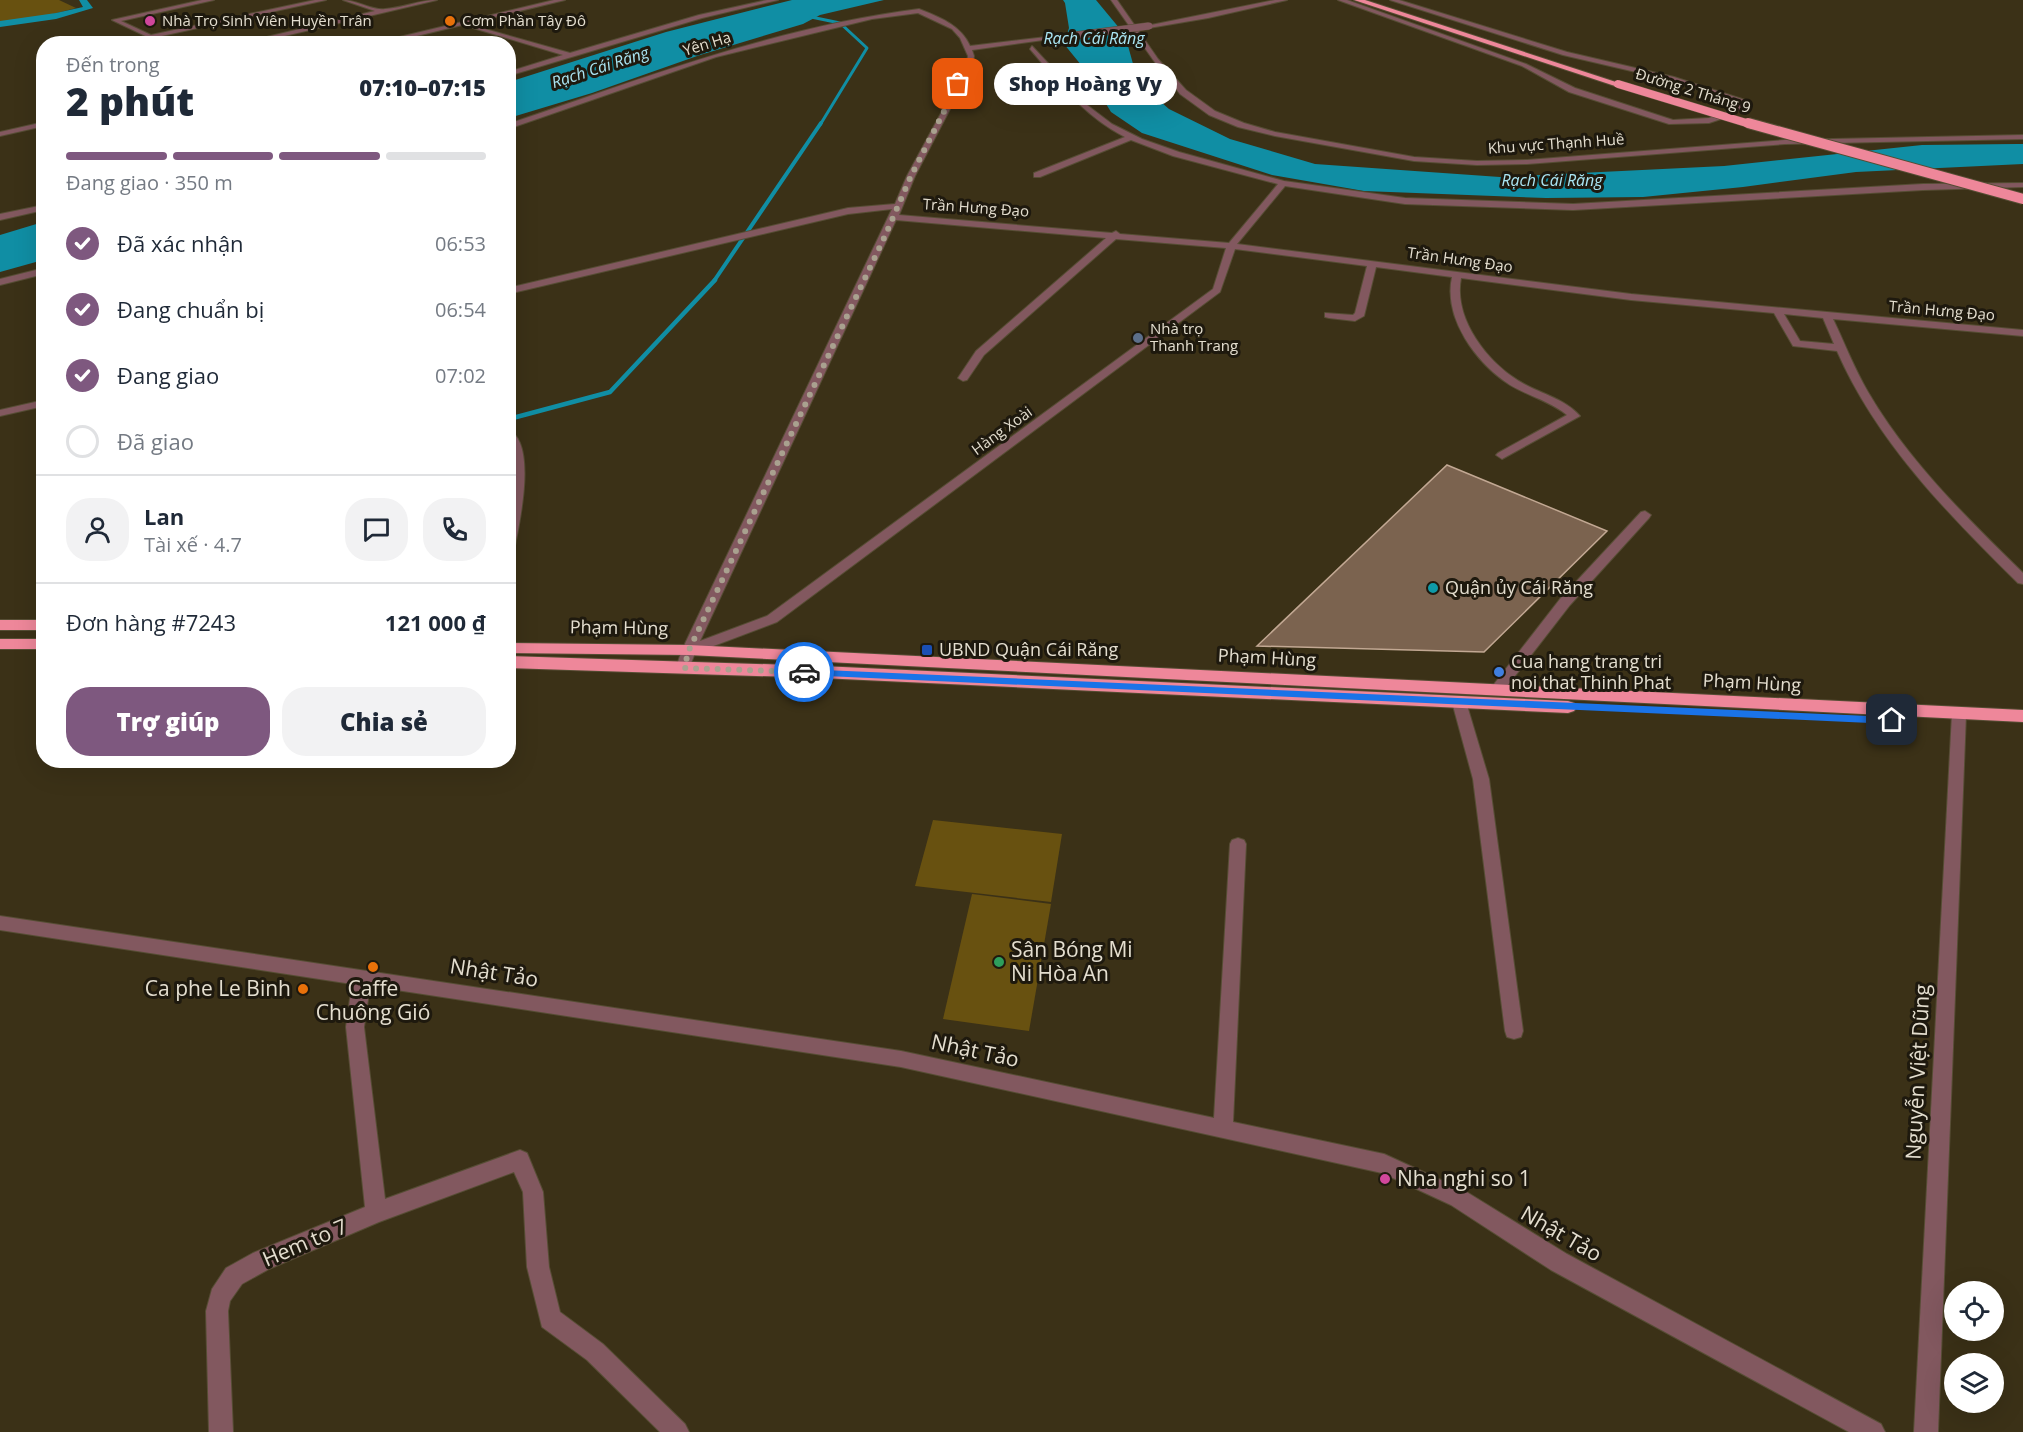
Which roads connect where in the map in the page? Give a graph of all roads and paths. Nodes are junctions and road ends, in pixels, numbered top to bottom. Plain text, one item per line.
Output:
1 (210, 0) edge
2 (323, 0) edge
3 (346, 0) edge
4 (434, 0) edge
5 (562, 0) edge
6 (775, 0) edge
7 (1114, 0) edge
8 (1256, 0) edge
9 (1284, 0) edge
10 (1341, 0) edge
11 (1348, 0) edge
12 (1393, 0) edge
13 (1367, 1) edge
14 (1267, 4) junction
15 (381, 12) junction
16 (476, 28) dead end
17 (147, 36) edge
18 (154, 36) edge
19 (275, 36) edge
20 (407, 36) edge
21 (504, 36) edge
22 (516, 40) edge
23 (970, 48) junction
24 (1032, 48) dead end
25 (569, 55) junction
26 (516, 72) edge
27 (1622, 82) junction
28 (516, 124) edge
29 (36, 126) edge
30 (0, 134) edge
31 (1132, 137) junction
32 (2023, 137) edge
33 (1037, 175) dead end
34 (1283, 183) junction
35 (2023, 185) edge
36 (2023, 193) edge
37 (2023, 200) edge
38 (36, 209) edge
39 (895, 212) junction
40 (0, 217) edge
41 (1116, 234) junction
42 (1231, 246) junction
43 (1372, 263) junction
44 (36, 273) edge
45 (1457, 275) junction
46 (0, 282) edge
47 (516, 289) edge
48 (1778, 312) junction
49 (1329, 315) dead end
50 (1827, 316) junction
51 (2023, 333) edge
52 (1842, 348) junction
53 (963, 378) dead end
54 (36, 405) edge
55 (0, 413) edge
56 (516, 454) edge
57 (1502, 455) dead end
58 (516, 502) edge
59 (1645, 515) dead end
60 (2023, 580) edge
61 (0, 625) edge
62 (36, 625) edge
63 (0, 644) edge
64 (36, 644) edge
65 (516, 648) edge
66 (689, 650) junction
67 (516, 662) edge
68 (684, 668) junction
69 (1496, 691) junction
70 (1407, 693) junction
71 (1459, 702) junction
72 (2023, 716) edge
73 (1958, 719) junction
74 (2023, 726) edge
75 (1238, 844) dead end
76 (0, 922) edge
77 (362, 977) junction
78 (1514, 1031) dead end
79 (1223, 1129) junction
80 (376, 1213) junction
81 (668, 1427) edge
82 (221, 1432) edge
83 (1873, 1432) edge
84 (1926, 1432) edge

1 - 17 street
2 - 18 street
3 - 15 street
4 - 15 street
5 - 20 street
6 - 25 street
7 - 32 street, Khu vực Thạnh Huề
8 - 14 street
9 - 14 street
10 - 12 street
11 - 13 street
13 - 27 highway, Đường 2 Tháng 9
14 - 23 street, bridge
15 - 19 street
16 - 21 street
22 - 25 street
23 - 28 street, Yên Hạ
23 - 39 street
24 - 31 street
25 - 26 street
27 - 36 highway, Đường 2 Tháng 9
27 - 37 highway, Đường 2 Tháng 9, bridge
29 - 30 street
31 - 33 street
31 - 34 street
34 - 35 street
34 - 42 street, Hàng Xoài
38 - 40 street
39 - 41 street, Trần Hưng Đạo
39 - 47 street, Trần Hưng Đạo
39 - 66 street
41 - 42 street, Trần Hưng Đạo
41 - 53 street
42 - 43 street, Trần Hưng Đạo
42 - 66 street, Hàng Xoài
43 - 45 street, Trần Hưng Đạo
43 - 49 street
44 - 46 street
45 - 48 street, Trần Hưng Đạo
45 - 57 street
48 - 50 street, Trần Hưng Đạo
48 - 52 street
50 - 51 street, Trần Hưng Đạo
50 - 52 street
52 - 60 street
54 - 55 street
56 - 58 street
59 - 69 street
61 - 62 highway
63 - 64 highway
65 - 66 highway, Phạm Hùng
66 - 68 street
66 - 70 highway, Phạm Hùng
67 - 68 highway, Phạm Hùng
68 - 70 highway, Phạm Hùng
69 - 70 highway, Phạm Hùng
69 - 73 highway, Phạm Hùng
70 - 71 highway, Phạm Hùng
71 - 73 highway, Phạm Hùng
71 - 78 street
72 - 73 highway, Phạm Hùng
73 - 74 highway, Phạm Hùng
73 - 84 street, Nguyễn Việt Dũng
75 - 79 street
76 - 77 street, Nhật Tảo
77 - 79 street, Nhật Tảo
77 - 80 street
79 - 83 street, Nhật Tảo
80 - 81 street, Hem to 7
80 - 82 street, Hem to 7

